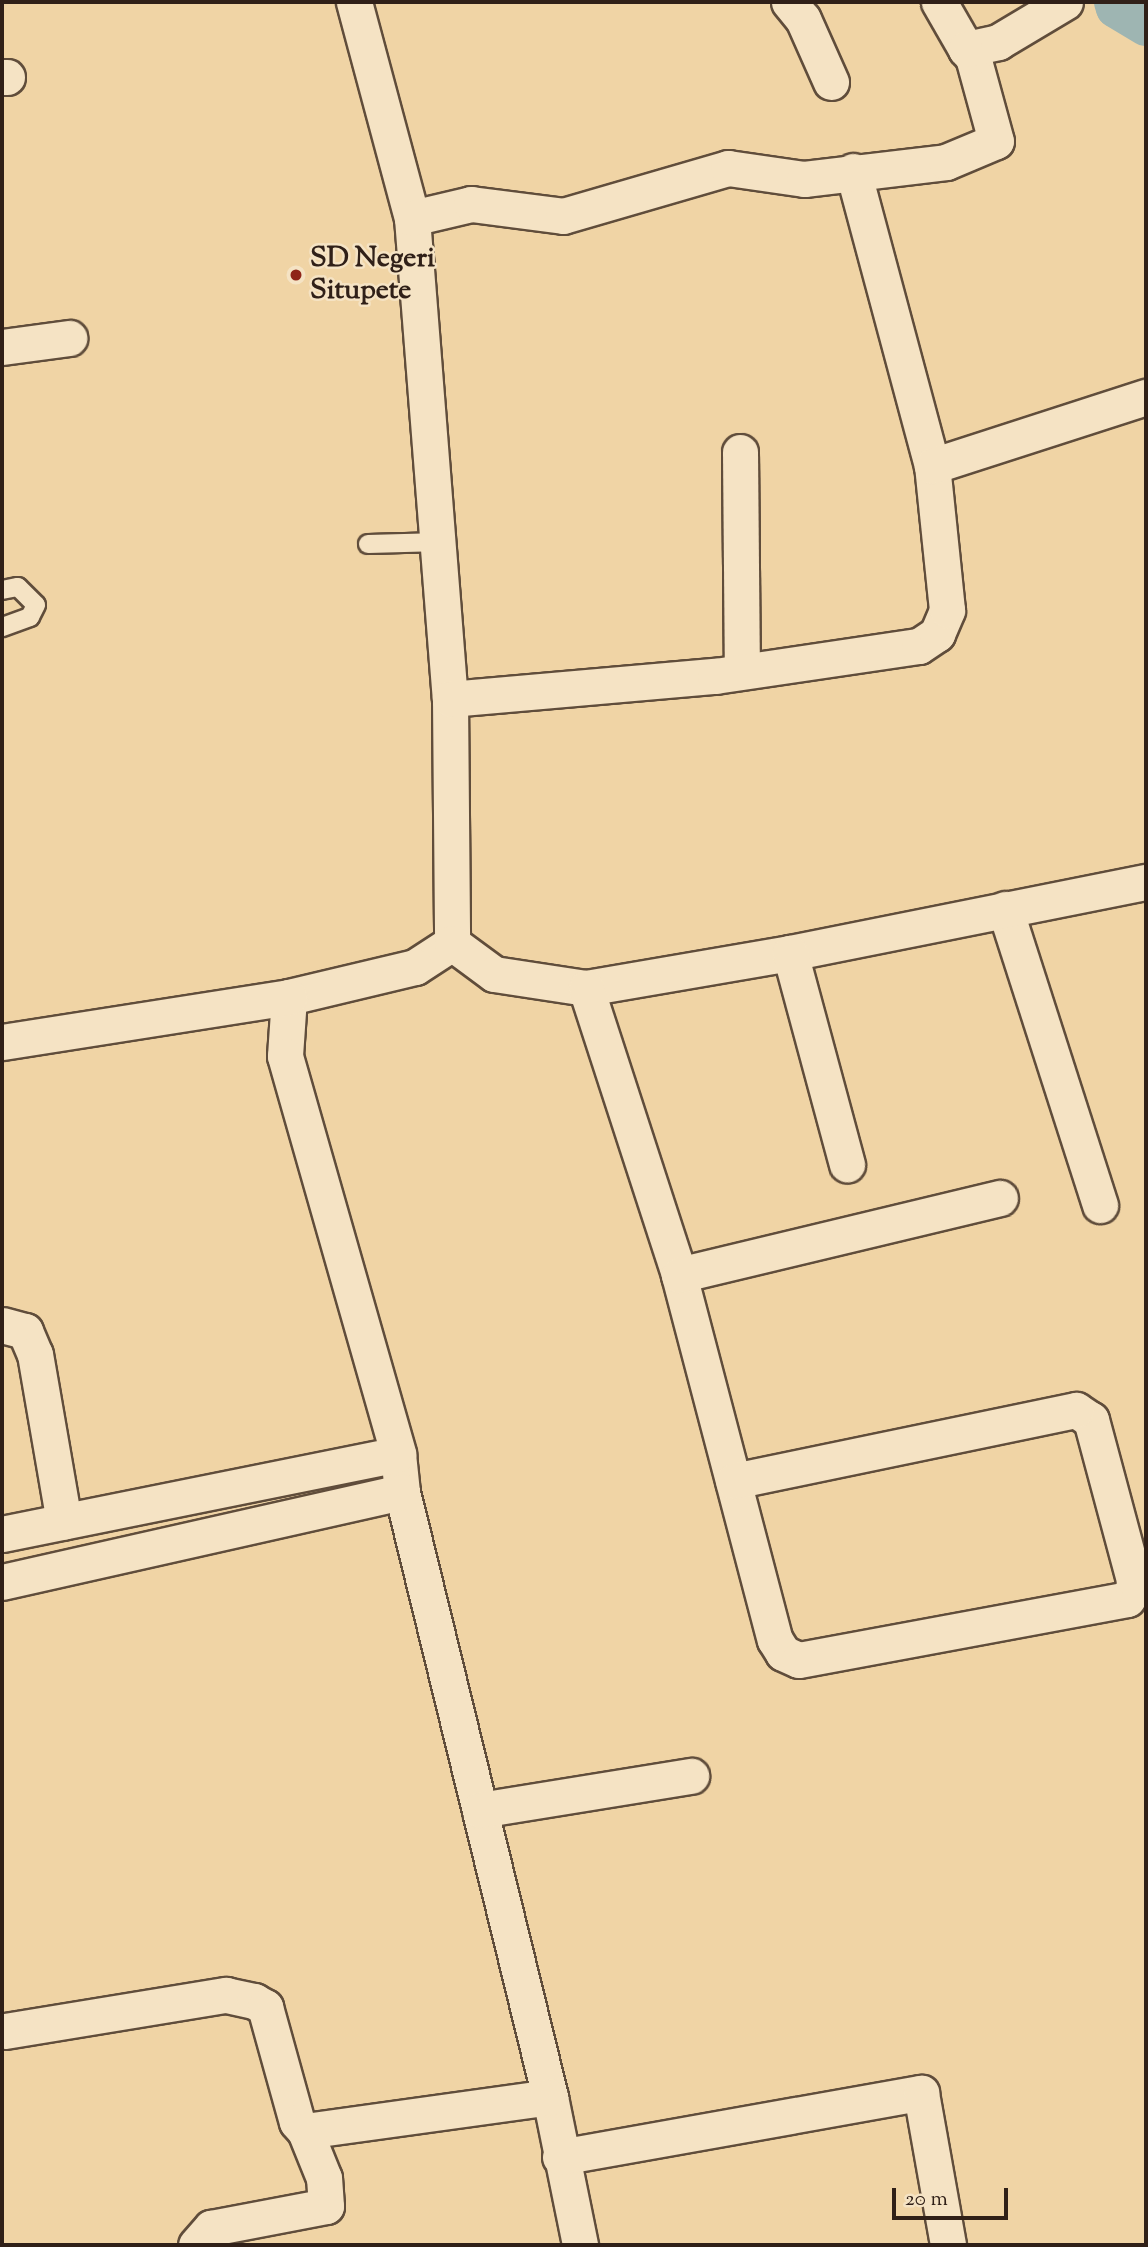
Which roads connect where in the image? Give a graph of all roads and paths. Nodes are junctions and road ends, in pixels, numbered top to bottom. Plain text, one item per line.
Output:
1 (354, 2) edge
2 (789, 2) edge
3 (939, 2) edge
4 (1065, 2) edge
5 (965, 49) junction
6 (831, 82) dead end
7 (853, 171) junction
8 (412, 218) junction
9 (69, 338) dead end
10 (2, 346) edge
11 (1146, 397) edge
12 (740, 452) dead end
13 (932, 466) junction
14 (441, 542) junction
15 (368, 544) dead end
16 (2, 590) edge
17 (2, 627) edge
18 (741, 671) junction
19 (450, 699) junction
20 (1146, 882) edge
21 (1005, 909) junction
22 (452, 943) junction
23 (790, 953) junction
24 (586, 988) junction
25 (289, 997) junction
26 (2, 1042) edge
27 (847, 1164) dead end
28 (1000, 1198) dead end
29 (1100, 1205) dead end
30 (679, 1275) junction
31 (2, 1325) edge
32 (398, 1454) junction
33 (733, 1481) junction
34 (402, 1492) junction
35 (127, 1508) junction
36 (64, 1522) junction
37 (2, 1534) edge
38 (139, 1551) junction
39 (2, 1582) edge
40 (691, 1776) dead end
41 (480, 1810) junction
42 (5, 2031) dead end
43 (550, 2097) junction
44 (305, 2131) junction
45 (560, 2157) junction
46 (196, 2245) edge
47 (580, 2245) edge
48 (948, 2245) edge

1 - 8 street
2 - 6 street
3 - 5 street
4 - 5 street
5 - 7 street
7 - 8 street
7 - 13 street
8 - 14 street
9 - 10 street
11 - 13 street
12 - 18 street
13 - 18 street
14 - 15 lane
14 - 19 street
16 - 17 lane
18 - 19 street
19 - 22 street
20 - 21 street
21 - 23 street
21 - 29 street
22 - 24 street
22 - 25 street
23 - 24 street
23 - 27 street
24 - 30 street
25 - 26 street
25 - 32 street
28 - 30 street
30 - 33 street
31 - 36 street
32 - 34 street
32 - 35 street
33 - 33 street
34 - 38 street
34 - 41 street
35 - 36 street
35 - 38 street
36 - 37 street
38 - 39 street
40 - 41 street
41 - 43 street
42 - 44 street
43 - 44 street
43 - 45 street
44 - 46 street
45 - 47 street
45 - 48 street

